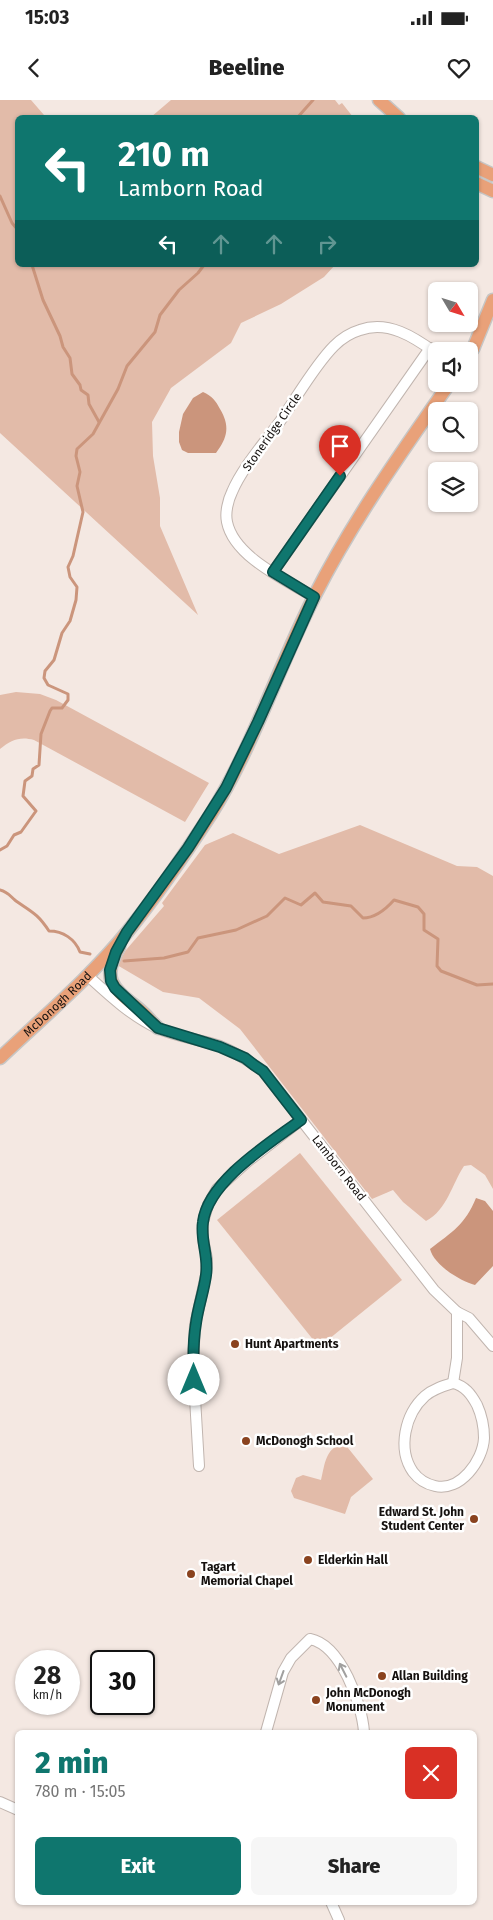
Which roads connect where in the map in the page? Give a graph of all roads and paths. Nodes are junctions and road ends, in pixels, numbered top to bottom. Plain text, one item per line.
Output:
1 (379, 100) edge
2 (397, 115) edge
3 (479, 168) edge
4 (493, 175) edge
5 (479, 184) edge
6 (493, 191) edge
7 (493, 300) edge
8 (493, 320) edge
9 (475, 342) edge
10 (478, 342) edge
11 (428, 348) edge
12 (428, 358) edge
13 (443, 392) edge
14 (273, 572) junction
15 (314, 597) junction
16 (127, 932) junction
17 (87, 975) junction
18 (158, 1028) junction
19 (0, 1058) edge
20 (301, 1120) junction
21 (457, 1312) junction
22 (493, 1346) edge
23 (452, 1383) junction
24 (493, 1416) edge
25 (483, 1424) junction
26 (199, 1466) dead end
27 (267, 1730) edge
28 (364, 1730) edge
29 (0, 1802) edge
30 (0, 1807) edge
31 (15, 1809) edge
32 (15, 1810) edge
33 (332, 1905) edge
34 (339, 1920) edge

1 - 2 main road
3 - 4 main road
5 - 6 main road
7 - 9 main road
8 - 10 main road
11 - 14 street, Stoneridge Circle
12 - 14 street
13 - 15 main road, McDonogh Road
14 - 15 street, Stoneridge Circle
15 - 16 main road, McDonogh Road
16 - 17 main road, McDonogh Road
16 - 18 main road
17 - 18 street, Lamborn Road
17 - 19 main road, McDonogh Road
18 - 20 street, Lamborn Road
20 - 21 street, Lamborn Road
20 - 26 street
21 - 22 street, Lamborn Road
21 - 23 street
23 - 25 street
23 - 25 street
24 - 25 street
28 -> 27 street
29 - 31 street
30 - 32 street
33 - 34 street

